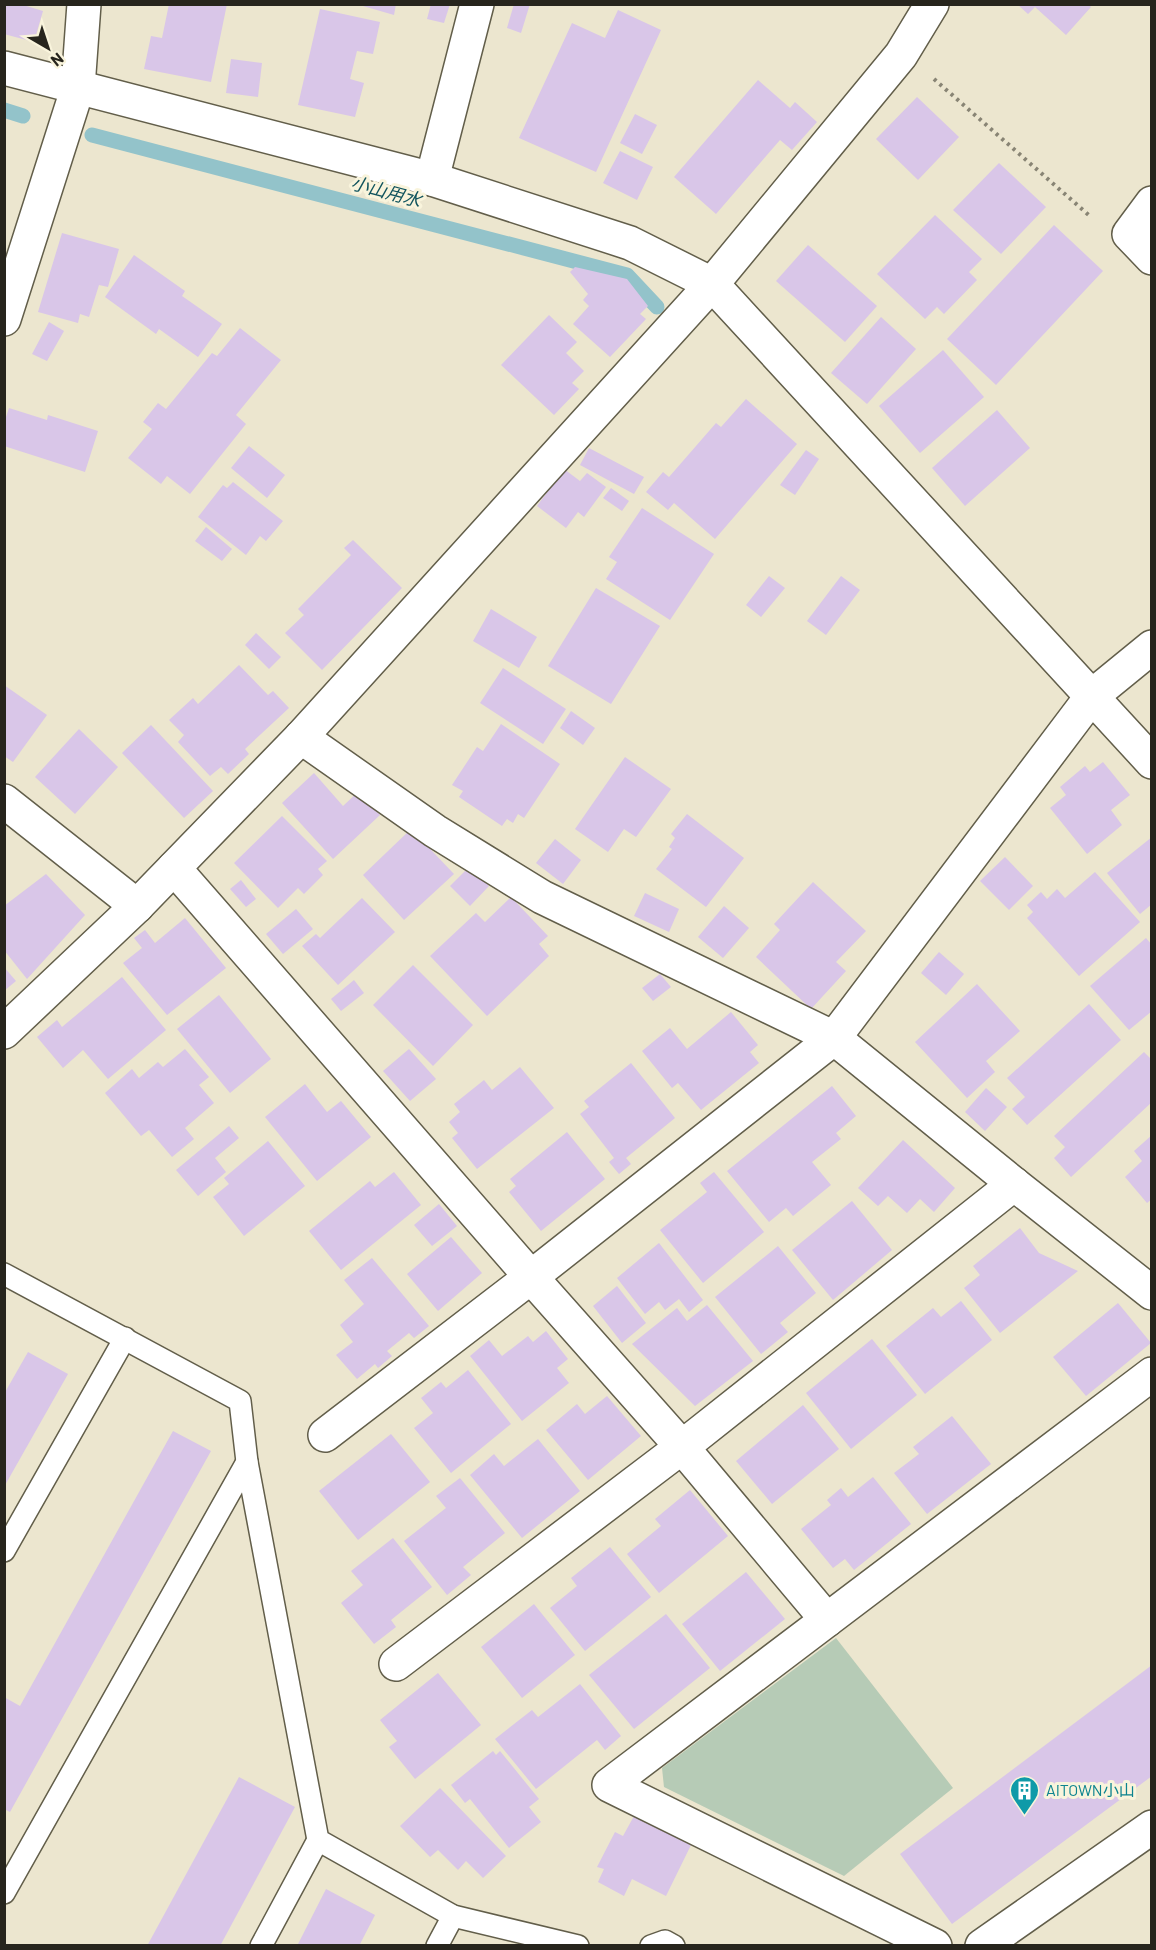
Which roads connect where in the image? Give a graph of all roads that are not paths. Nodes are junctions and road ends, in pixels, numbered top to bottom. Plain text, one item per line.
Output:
1 (84, 4) edge
2 (477, 4) edge
3 (932, 4) edge
4 (4, 68) edge
5 (78, 87) junction
6 (432, 178) junction
7 (1152, 203) edge
8 (1152, 258) edge
9 (712, 284) junction
10 (4, 319) edge
11 (1152, 647) edge
12 (1092, 696) junction
13 (301, 737) junction
14 (1152, 762) edge
15 (4, 801) edge
16 (174, 868) junction
17 (137, 906) junction
18 (4, 1032) edge
19 (834, 1038) junction
20 (1014, 1184) junction
21 (4, 1274) edge
22 (531, 1277) junction
23 (1152, 1293) edge
24 (125, 1338) junction
25 (1152, 1374) edge
26 (325, 1435) dead end
27 (682, 1446) junction
28 (247, 1462) junction
29 (4, 1551) edge
30 (827, 1620) junction
31 (396, 1664) dead end
32 (1152, 1827) edge
33 (318, 1840) junction
34 (4, 1893) edge
35 (453, 1916) junction
36 (261, 1946) edge
37 (437, 1946) edge
38 (578, 1946) edge
39 (651, 1946) edge
40 (674, 1946) edge
41 (935, 1946) edge
42 (982, 1946) edge

1 - 5 street
2 - 6 street
3 - 9 street
4 - 5 street
5 - 6 street
5 - 10 street
6 - 9 street
7 - 8 street
9 - 12 street
9 - 13 street
11 - 12 street
12 - 14 street
12 - 19 street
13 - 16 street
13 - 19 street
15 - 17 street
16 - 17 street
16 - 22 street
17 - 18 street
19 - 20 street
19 - 22 street
20 - 23 street
20 - 27 street
21 - 24 lane
22 - 26 street
22 - 27 street
24 - 28 lane
24 - 29 lane
25 - 30 street
27 - 30 street
27 - 31 street
28 - 33 lane
28 - 34 lane
30 - 41 street
32 - 42 street
33 - 35 lane
33 - 36 lane
35 - 37 lane
35 - 38 lane
39 - 40 lane

